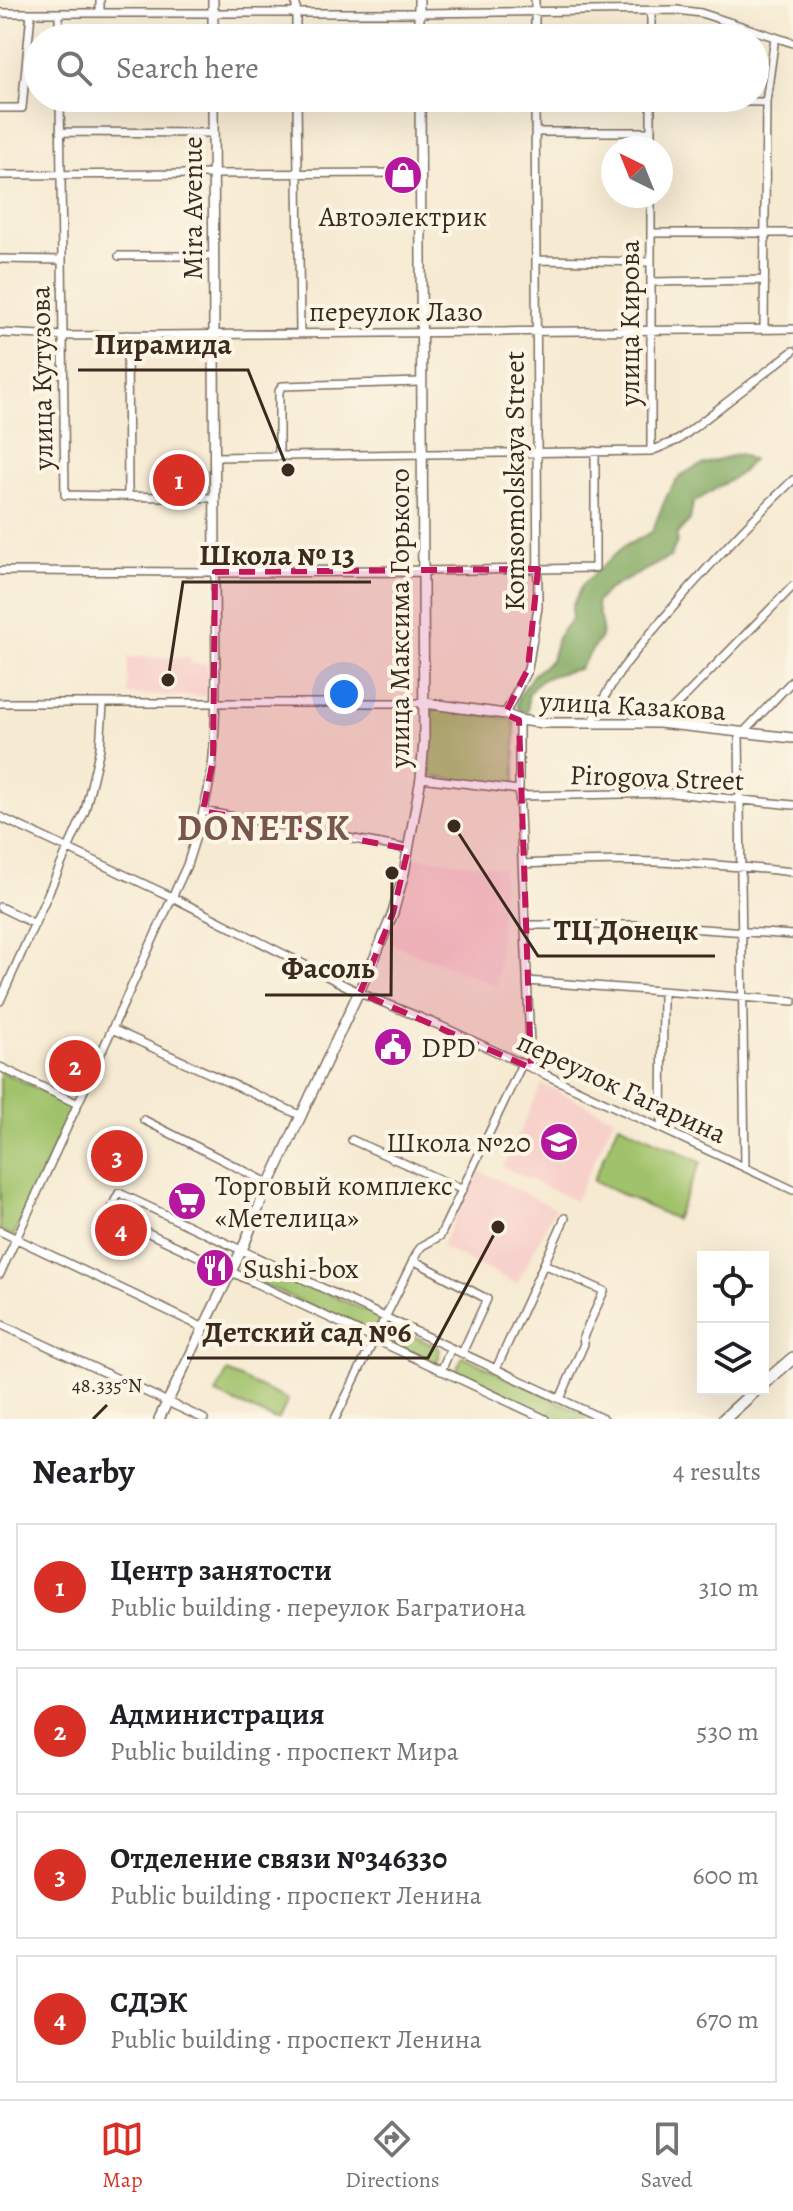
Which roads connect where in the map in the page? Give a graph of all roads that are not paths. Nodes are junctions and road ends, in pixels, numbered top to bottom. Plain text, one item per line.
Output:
1 (100, 0) edge
2 (213, 0) edge
3 (296, 0) edge
4 (419, 0) edge
5 (535, 0) edge
6 (651, 11) junction
7 (535, 12) junction
8 (0, 13) edge
9 (31, 13) junction
10 (59, 13) junction
11 (100, 13) junction
12 (419, 13) junction
13 (213, 14) junction
14 (296, 14) junction
15 (30, 24) edge
16 (59, 24) edge
17 (213, 24) edge
18 (296, 24) edge
19 (419, 24) edge
20 (535, 24) edge
21 (651, 24) edge
22 (735, 24) edge
23 (769, 35) edge
24 (775, 37) junction
25 (793, 43) edge
26 (769, 80) edge
27 (24, 87) edge
28 (0, 108) edge
29 (60, 112) edge
30 (213, 112) edge
31 (297, 112) edge
32 (420, 112) edge
33 (535, 112) edge
34 (651, 112) edge
35 (766, 112) edge
36 (60, 132) junction
37 (535, 132) junction
38 (651, 132) junction
39 (214, 133) junction
40 (651, 136) edge
41 (420, 173) junction
42 (214, 174) junction
43 (298, 174) junction
44 (0, 175) edge
45 (61, 175) junction
46 (651, 208) edge
47 (651, 233) junction
48 (765, 233) junction
49 (793, 233) edge
50 (119, 256) dead end
51 (214, 256) junction
52 (0, 259) edge
53 (62, 260) junction
54 (536, 260) junction
55 (651, 262) junction
56 (764, 280) junction
57 (651, 282) junction
58 (764, 329) junction
59 (793, 329) edge
60 (651, 331) junction
61 (536, 332) junction
62 (0, 333) edge
63 (300, 333) junction
64 (421, 333) junction
65 (214, 334) junction
66 (127, 335) junction
67 (63, 336) junction
68 (793, 351) edge
69 (421, 382) junction
70 (537, 451) junction
71 (595, 451) junction
72 (651, 451) junction
73 (422, 453) junction
74 (279, 456) junction
75 (214, 457) junction
76 (793, 480) edge
77 (128, 496) junction
78 (215, 498) junction
79 (538, 569) junction
80 (0, 571) edge
81 (422, 571) junction
82 (215, 572) junction
83 (793, 586) edge
84 (793, 680) edge
85 (215, 702) junction
86 (0, 703) edge
87 (425, 703) junction
88 (103, 705) junction
89 (505, 714) junction
90 (519, 720) junction
91 (593, 722) junction
92 (659, 723) junction
93 (741, 733) junction
94 (793, 738) edge
95 (421, 778) junction
96 (519, 793) junction
97 (740, 800) junction
98 (793, 805) edge
99 (203, 811) junction
100 (0, 817) edge
101 (68, 849) junction
102 (408, 849) junction
103 (522, 864) junction
104 (740, 866) junction
105 (793, 872) edge
106 (172, 897) junction
107 (0, 907) edge
108 (35, 924) junction
109 (525, 925) junction
110 (741, 930) junction
111 (793, 935) edge
112 (527, 981) junction
113 (663, 991) junction
114 (360, 993) junction
115 (742, 996) junction
116 (0, 1001) edge
117 (793, 1001) edge
118 (112, 1029) junction
119 (522, 1064) junction
120 (0, 1067) edge
121 (531, 1068) junction
122 (78, 1104) junction
123 (302, 1116) junction
124 (144, 1120) dead end
125 (662, 1129) junction
126 (352, 1140) dead end
127 (745, 1168) junction
128 (270, 1184) junction
129 (463, 1190) junction
130 (793, 1190) edge
131 (565, 1218) dead end
132 (0, 1231) edge
133 (16, 1239) junction
134 (241, 1251) junction
135 (413, 1260) junction
136 (544, 1264) junction
137 (230, 1272) junction
138 (0, 1274) edge
139 (385, 1318) junction
140 (0, 1324) edge
141 (202, 1327) junction
142 (374, 1340) junction
143 (451, 1348) junction
144 (462, 1353) junction
145 (793, 1358) edge
146 (496, 1369) junction
147 (441, 1371) junction
148 (769, 1379) edge
149 (750, 1395) edge
150 (560, 1399) junction
151 (167, 1403) junction
152 (159, 1419) edge
153 (204, 1419) edge
154 (335, 1419) edge
155 (545, 1419) edge
156 (603, 1419) edge
157 (724, 1419) edge

1 - 11 street
2 - 13 main road
3 - 14 street
4 - 12 main road
5 - 7 street
6 - 7 street
6 - 21 street
6 - 22 street
7 - 12 street
7 - 20 street
8 - 9 street
9 - 10 street
9 - 15 street
10 - 11 street
10 - 16 street
11 - 13 street
12 - 14 street
12 - 19 main road
13 - 14 street
13 - 17 main road
14 - 18 street
23 - 24 street
24 - 25 street
24 - 26 street
27 - 28 street
29 - 36 street, улица Кутузова
30 - 39 main road, Mira Avenue
31 - 43 street
32 - 41 main road, улица Максима Горького
33 - 37 street, Komsomolskaya Street
34 - 38 street
35 - 48 street
36 - 39 street
36 - 45 street, улица Кутузова
37 - 38 street
37 - 54 street, Komsomolskaya Street
38 - 40 street
39 - 42 main road, Mira Avenue
41 - 43 street
41 - 64 main road, улица Максима Горького
42 - 43 street
42 - 45 street
42 - 51 main road, Mira Avenue
43 - 63 street
44 - 45 street
45 - 53 street, улица Кутузова
46 - 47 street, улица Кирова
47 - 48 street
47 - 55 street, улица Кирова
48 - 49 street
48 - 56 street
50 - 51 street
51 - 65 main road, Mira Avenue
52 - 53 street, улица Кутузова
53 - 67 street, улица Кутузова
54 - 55 street
54 - 61 street, Komsomolskaya Street
55 - 57 street, улица Кирова
56 - 57 street
56 - 58 street
57 - 60 street, улица Кирова
58 - 59 street, переулок Лазо
58 - 60 street, переулок Лазо
60 - 61 street, переулок Лазо
60 - 72 street, улица Кирова
61 - 64 street, переулок Лазо
61 - 70 street, Komsomolskaya Street
62 - 67 street, переулок Лазо
63 - 64 street, переулок Лазо
63 - 65 street, переулок Лазо
64 - 69 main road, улица Максима Горького
65 - 66 street, переулок Лазо
65 - 75 main road, Mira Avenue
66 - 67 street, переулок Лазо
66 - 77 street
67 - 77 street, улица Кутузова
68 - 72 street
69 - 73 main road, улица Максима Горького
69 - 74 street
70 - 71 street
70 - 73 street
70 - 79 street, Komsomolskaya Street
71 - 72 street
71 - 79 street
73 - 74 street
73 - 81 main road, улица Максима Горького
74 - 75 street
75 - 78 main road, Mira Avenue
76 - 91 street
77 - 78 street
78 - 82 main road, Mira Avenue
79 - 81 street
79 - 89 street, Komsomolskaya Street
80 - 82 street
81 - 82 main road
81 - 87 main road, улица Максима Горького
82 - 85 street, Mira Avenue
83 - 92 street
84 - 93 street
85 - 87 street
85 - 88 street
85 - 99 street, Mira Avenue
86 - 88 street
87 - 89 main road, улица Казакова
87 - 95 main road, улица Максима Горького
88 - 101 street
89 - 90 main road, улица Казакова
90 - 91 main road, улица Казакова
90 - 96 street
91 - 92 main road, улица Казакова
92 - 93 main road, улица Казакова
93 - 94 main road, улица Казакова
93 - 97 street
95 - 96 street, Pirogova Street
95 - 102 main road, улица Максима Горького
96 - 97 street, Pirogova Street
96 - 103 street
97 - 98 street, Pirogova Street
97 - 104 street
99 - 102 street
99 - 106 street, Mira Avenue
100 - 101 street, переулок Гагарина
101 - 106 street, переулок Гагарина
101 - 108 street
102 - 114 main road, улица Максима Горького
103 - 104 street
103 - 109 street
104 - 105 street
104 - 110 street
106 - 114 street, переулок Гагарина
106 - 118 street, Mira Avenue
107 - 108 street
108 - 116 street
109 - 110 street
109 - 112 street
110 - 111 street
110 - 115 street
112 - 113 street
112 - 121 street
113 - 115 street
113 - 125 street
114 - 119 street, переулок Гагарина
114 - 123 main road, улица Максима Горького
115 - 117 street
115 - 127 street
118 - 122 street, Mira Avenue
118 - 123 street
119 - 121 street, переулок Гагарина
119 - 129 street
120 - 122 street
121 - 125 street, переулок Гагарина
122 - 133 street, Mira Avenue
123 - 128 main road, улица Максима Горького
124 - 128 street
125 - 127 street, переулок Гагарина
126 - 129 street
127 - 130 street, переулок Гагарина
128 - 134 main road, улица Максима Горького
129 - 135 street
131 - 136 street
132 - 133 street
133 - 138 street, Mira Avenue
133 - 141 street
134 - 137 main road, улица Максима Горького
134 - 137 street
134 - 139 street
135 - 139 street
135 - 144 street
136 - 146 street
136 - 150 street
137 - 141 main road, улица Максима Горького
137 - 142 street
139 - 142 street
139 - 143 street
140 - 151 street
141 - 151 main road, улица Максима Горького
142 - 147 street
142 - 154 street
143 - 144 street
143 - 147 street
144 - 146 street
145 - 148 highway
146 - 150 street
147 - 155 street
149 - 157 highway
150 - 156 street
151 - 152 main road, улица Максима Горького
151 - 153 street

